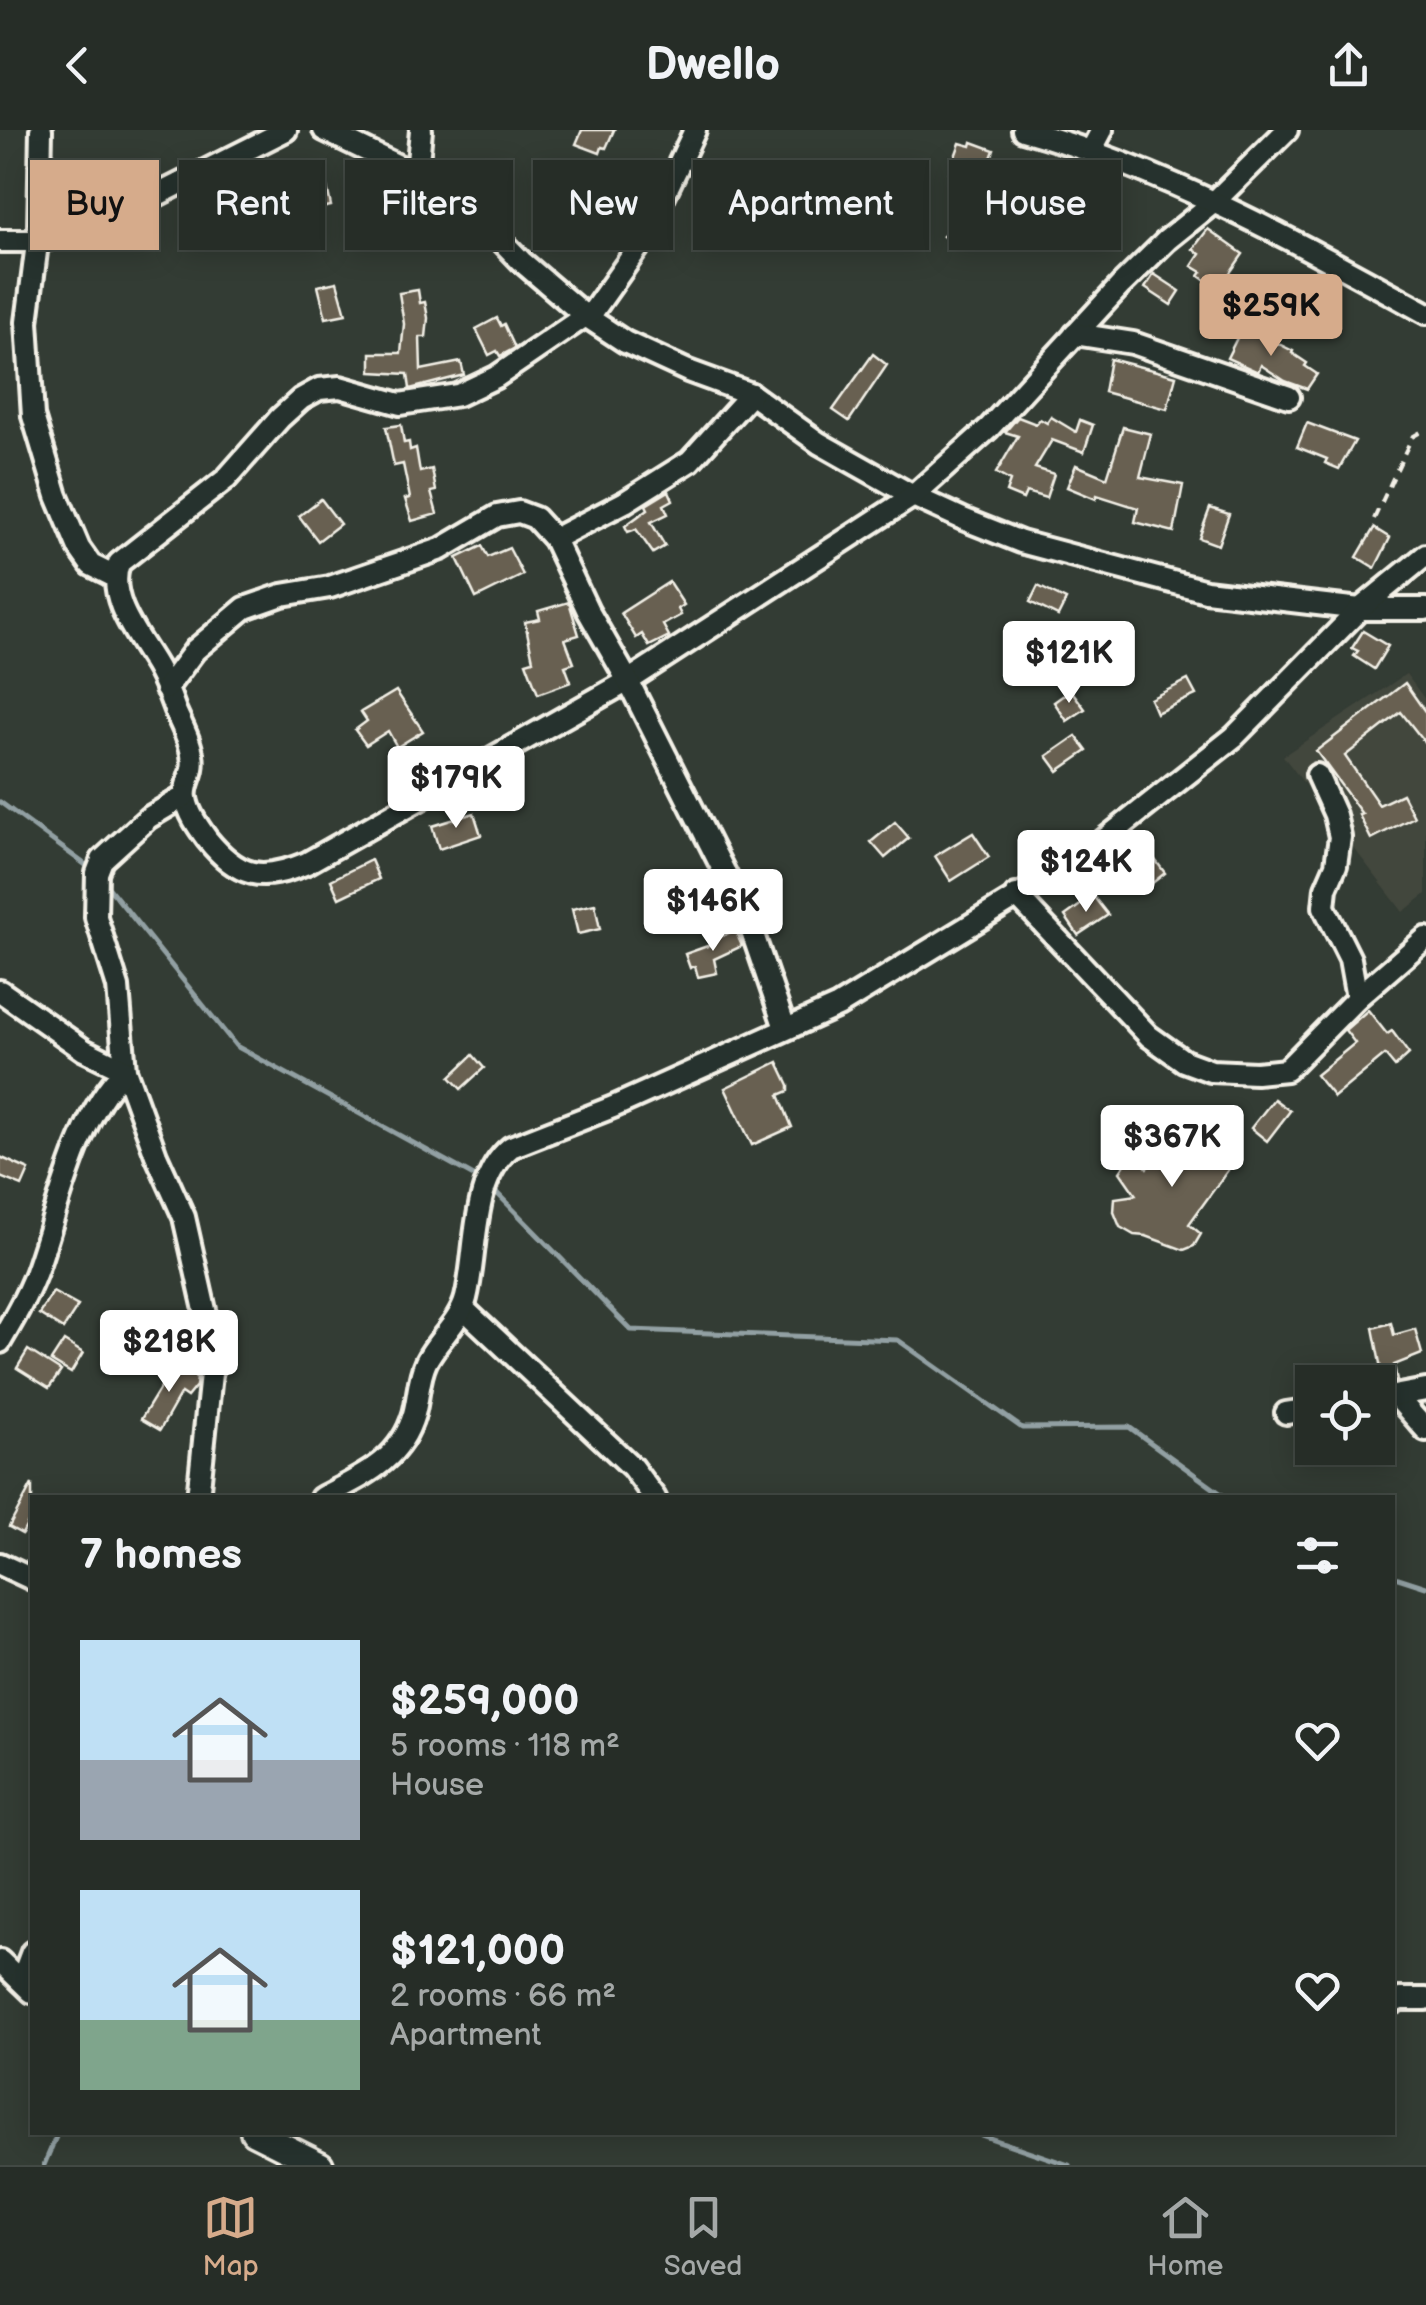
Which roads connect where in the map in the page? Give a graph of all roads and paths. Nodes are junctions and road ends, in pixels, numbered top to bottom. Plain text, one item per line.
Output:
1 (41, 130) edge
2 (286, 130) edge
3 (324, 130) edge
4 (421, 130) edge
5 (696, 130) edge
6 (1023, 130) edge
7 (1102, 130) edge
8 (1287, 130) edge
9 (1091, 151) junction
10 (42, 160) edge
11 (390, 160) edge
12 (419, 160) edge
13 (159, 194) edge
14 (1213, 203) junction
15 (30, 240) edge
16 (0, 242) edge
17 (37, 250) edge
18 (510, 250) edge
19 (1426, 313) edge
20 (584, 314) junction
21 (1075, 334) junction
22 (751, 394) junction
23 (1288, 397) dead end
24 (1426, 429) edge
25 (913, 496) junction
26 (1374, 519) dead end
27 (554, 538) junction
28 (1426, 556) edge
29 (114, 578) junction
30 (1360, 609) junction
31 (1426, 609) edge
32 (628, 681) junction
33 (166, 688) junction
34 (1317, 774) dead end
35 (185, 796) junction
36 (1016, 894) junction
37 (1426, 938) edge
38 (0, 992) edge
39 (1357, 998) junction
40 (785, 1028) junction
41 (125, 1070) junction
42 (462, 1308) junction
43 (0, 1342) edge
44 (1426, 1390) edge
45 (1395, 1396) edge
46 (1395, 1405) edge
47 (1295, 1412) edge
48 (1286, 1413) dead end
49 (1426, 1430) edge
50 (198, 1495) edge
51 (327, 1495) edge
52 (653, 1495) edge
53 (0, 1564) edge
54 (30, 1578) edge
55 (0, 1961) edge
56 (27, 1986) edge
57 (1426, 1999) edge
58 (1395, 2002) edge
59 (260, 2135) edge
60 (320, 2165) edge

1 - 10 street
2 - 13 street
3 - 11 street
4 - 12 street
5 - 20 street
6 - 9 street
7 - 9 street
8 - 14 street
9 - 14 street
14 - 19 street
14 - 21 street
15 - 16 street
17 - 29 street
18 - 20 street
20 - 22 street
20 - 29 street
21 - 23 street
21 - 25 street
22 - 25 street
22 - 27 street
24 - 26 path
25 - 30 street
25 - 32 street
27 - 32 street
27 - 33 street
28 - 30 street
29 - 33 street
30 - 31 street
30 - 36 street
32 - 35 street
32 - 40 street
33 - 35 street
34 - 39 street
35 - 41 street
36 - 39 street
36 - 40 street
37 - 39 street
38 - 41 street
40 - 42 street
41 - 43 street
41 - 50 street
42 - 51 street
42 - 52 street
44 - 45 street
46 - 49 street
47 - 48 street
53 - 54 street
55 - 56 street
57 - 58 street
59 - 60 street

